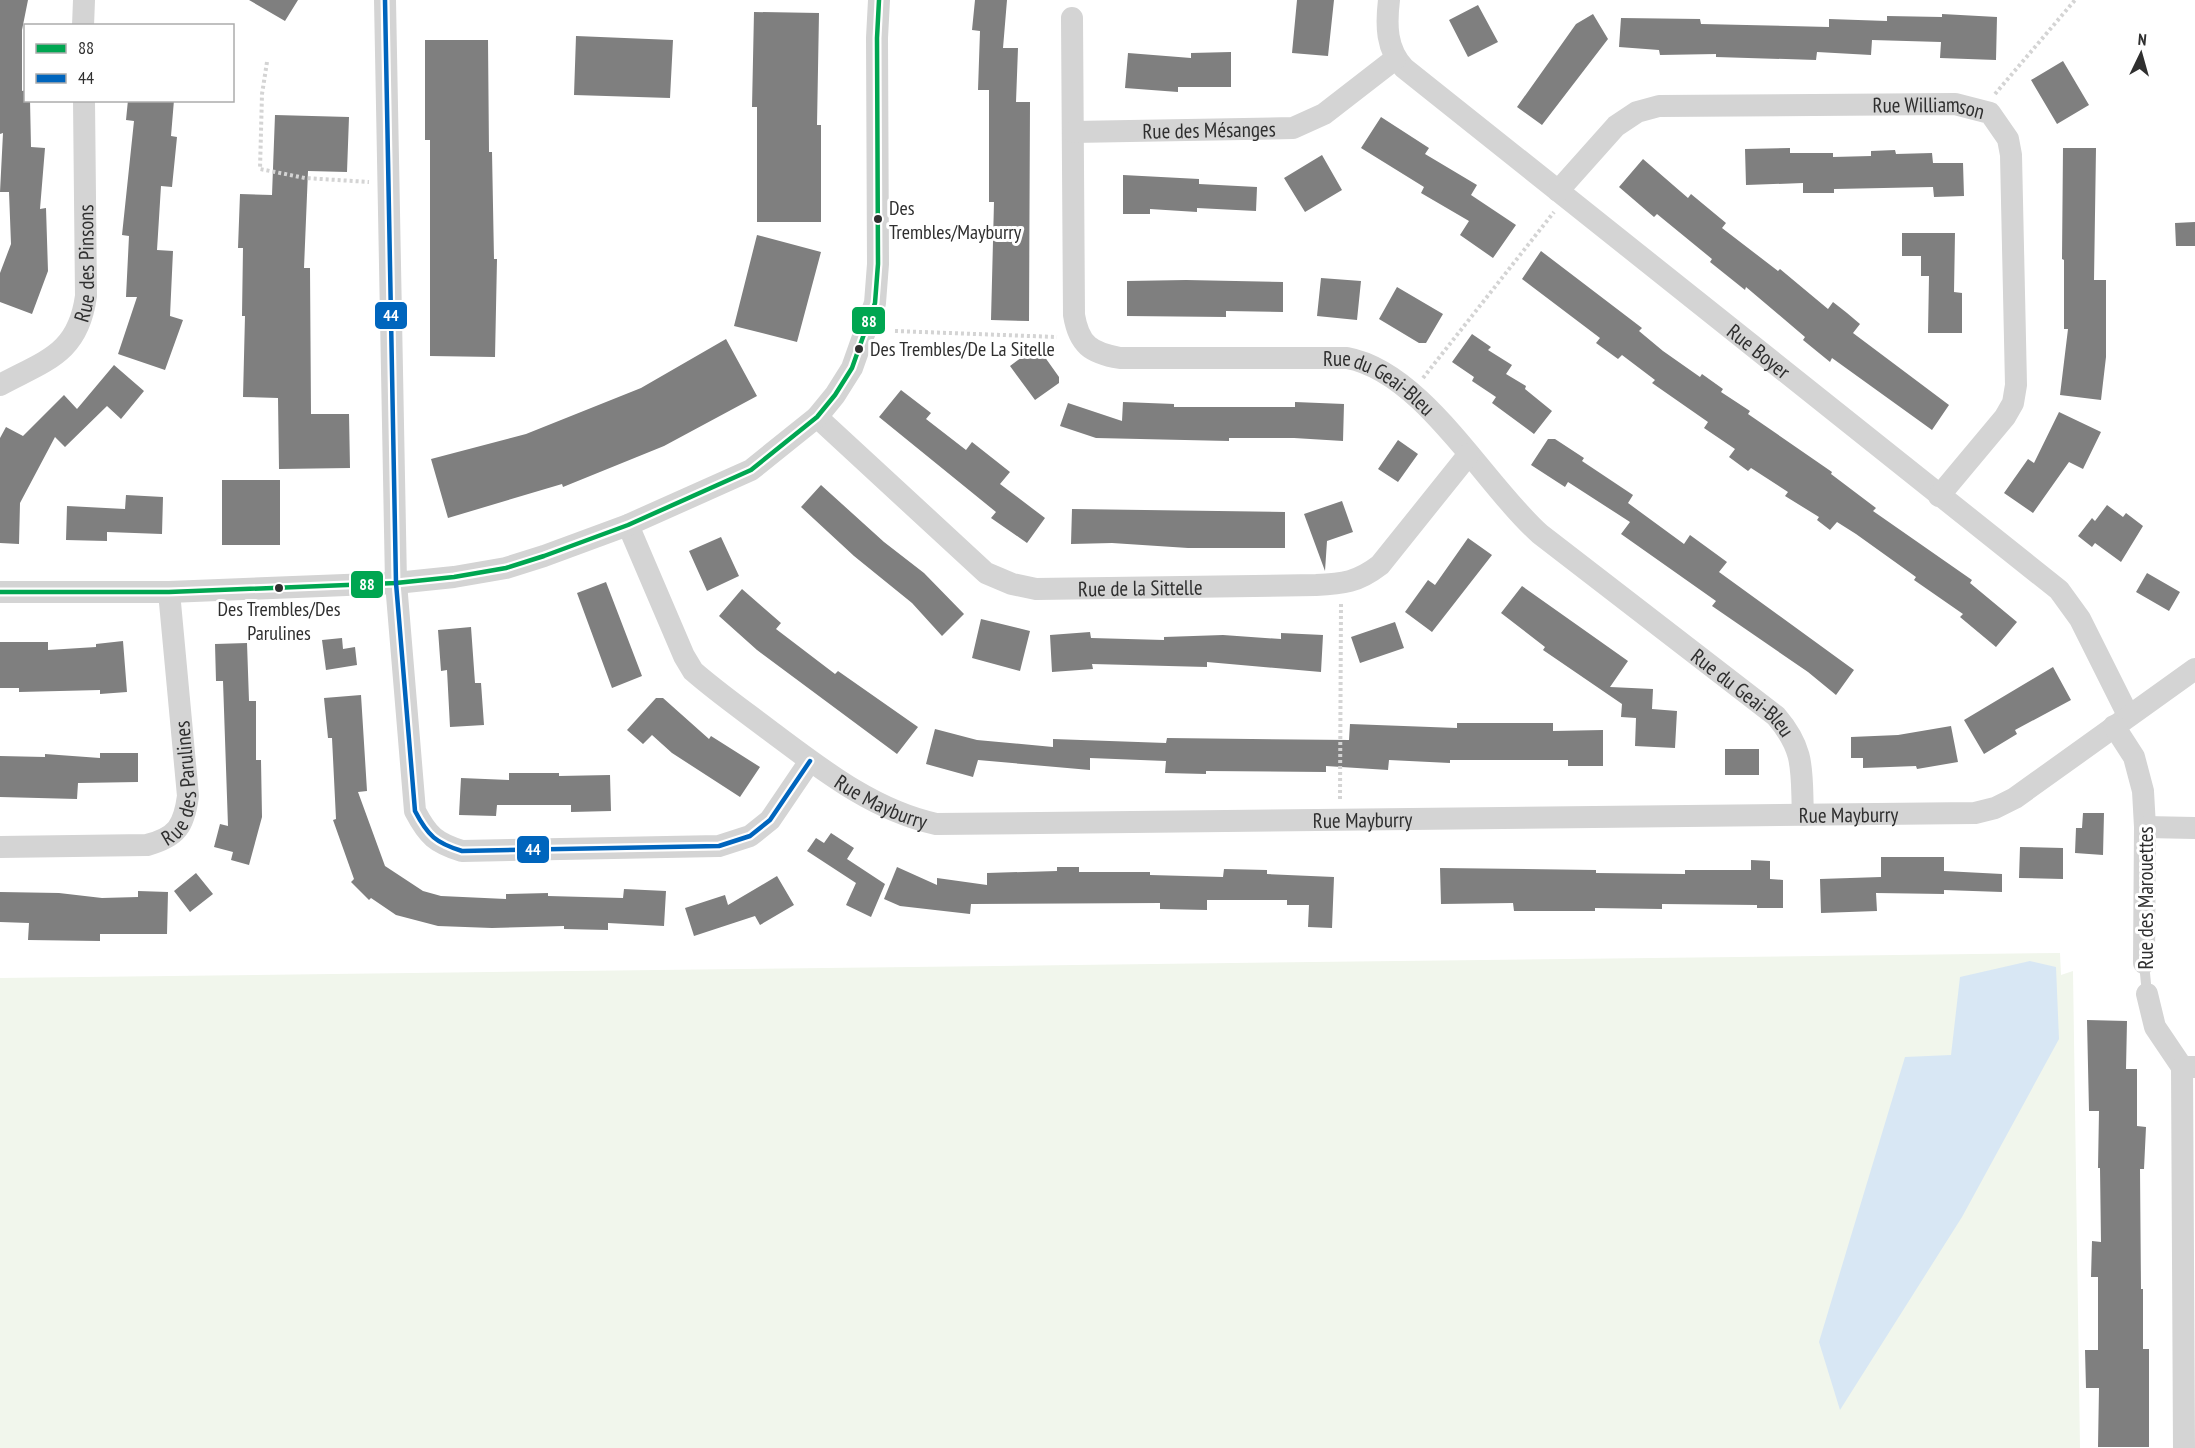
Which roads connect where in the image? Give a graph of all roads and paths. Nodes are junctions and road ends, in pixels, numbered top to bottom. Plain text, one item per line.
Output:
1 (84, 0) edge
2 (386, 0) edge
3 (879, 0) edge
4 (1389, 0) edge
5 (2075, 0) edge
6 (1072, 18) dead end
7 (83, 24) edge
8 (1395, 59) junction
9 (267, 62) dead end
10 (84, 102) edge
11 (1981, 110) junction
12 (1073, 132) junction
13 (388, 183) junction
14 (1562, 194) junction
15 (895, 331) dead end
16 (1067, 337) dead end
17 (0, 385) edge
18 (1411, 394) junction
19 (817, 417) junction
20 (1469, 454) junction
21 (1940, 496) junction
22 (628, 525) junction
23 (396, 583) junction
24 (1341, 584) junction
25 (0, 591) edge
26 (169, 592) junction
27 (2195, 669) edge
28 (2121, 721) junction
29 (810, 761) junction
30 (1803, 815) junction
31 (1340, 820) junction
32 (2145, 827) junction
33 (2195, 828) edge
34 (0, 847) edge
35 (2144, 963) joint
36 (2147, 994) joint
37 (2189, 1067) edge
38 (2184, 1448) edge

1 - 7 street
2 - 13 street
3 - 19 street
4 - 8 street
5 - 11 path
6 - 12 street, Rue du Geai-Bleu
8 - 12 street, Rue des Mésanges
8 - 14 street, Rue Boyer
9 - 13 path
10 - 17 street, Rue des Pinsons
11 - 14 street, Rue Williamson
11 - 21 street, Rue Williamson
12 - 18 street, Rue du Geai-Bleu
13 - 23 street
14 - 18 path
14 - 21 street, Rue Boyer
15 - 16 path
18 - 20 street, Rue du Geai-Bleu
19 - 22 street
19 - 24 street, Rue de la Sittelle
20 - 24 street, Rue de la Sittelle
20 - 30 street, Rue du Geai-Bleu
21 - 28 street, Rue Boyer
22 - 23 street
22 - 29 street, Rue Mayburry
23 - 26 street
23 - 29 street
24 - 31 path
25 - 26 street
26 - 34 street, Rue des Parulines
27 - 28 street, Rue Mayburry
28 - 30 street, Rue Mayburry
28 - 32 street, Rue des Marouettes
29 - 31 street, Rue Mayburry
30 - 31 street, Rue Mayburry
32 - 33 street
32 - 35 street, Rue des Marouettes
35 - 36 lane, Rue des Marouettes
36 - 37 street, Rue des Marouettes
37 - 38 street

